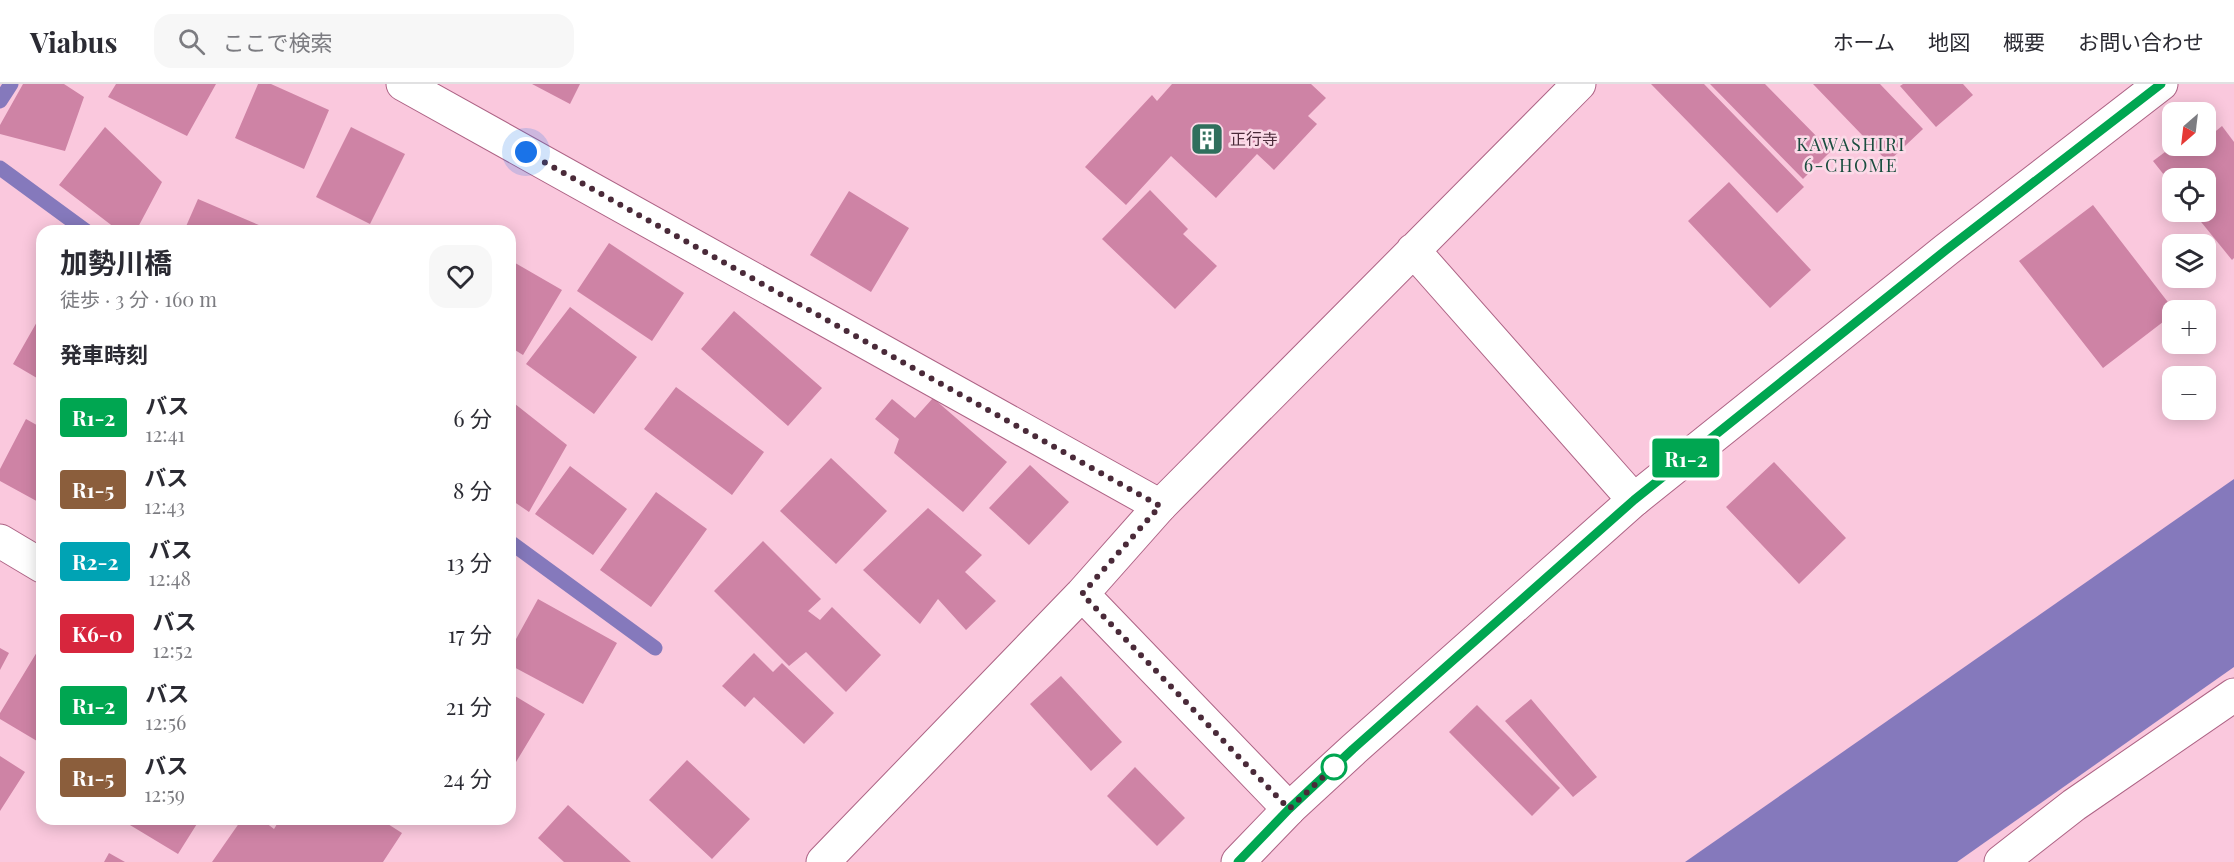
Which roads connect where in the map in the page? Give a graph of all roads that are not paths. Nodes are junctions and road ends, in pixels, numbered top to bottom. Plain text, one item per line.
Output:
1 (403, 84) edge
2 (1579, 84) edge
3 (2161, 84) edge
4 (1413, 250) junction
5 (1634, 500) junction
6 (1160, 506) junction
7 (0, 541) edge
8 (36, 562) edge
9 (1082, 594) junction
10 (2234, 695) edge
11 (1289, 809) junction
12 (823, 862) edge
13 (1238, 862) edge
14 (2001, 862) edge

1 - 6 street
2 - 4 street
3 - 5 street
4 - 5 street
4 - 6 street
5 - 11 street
6 - 9 street
7 - 8 street
9 - 11 street
9 - 12 street
10 - 14 street
11 - 13 street

